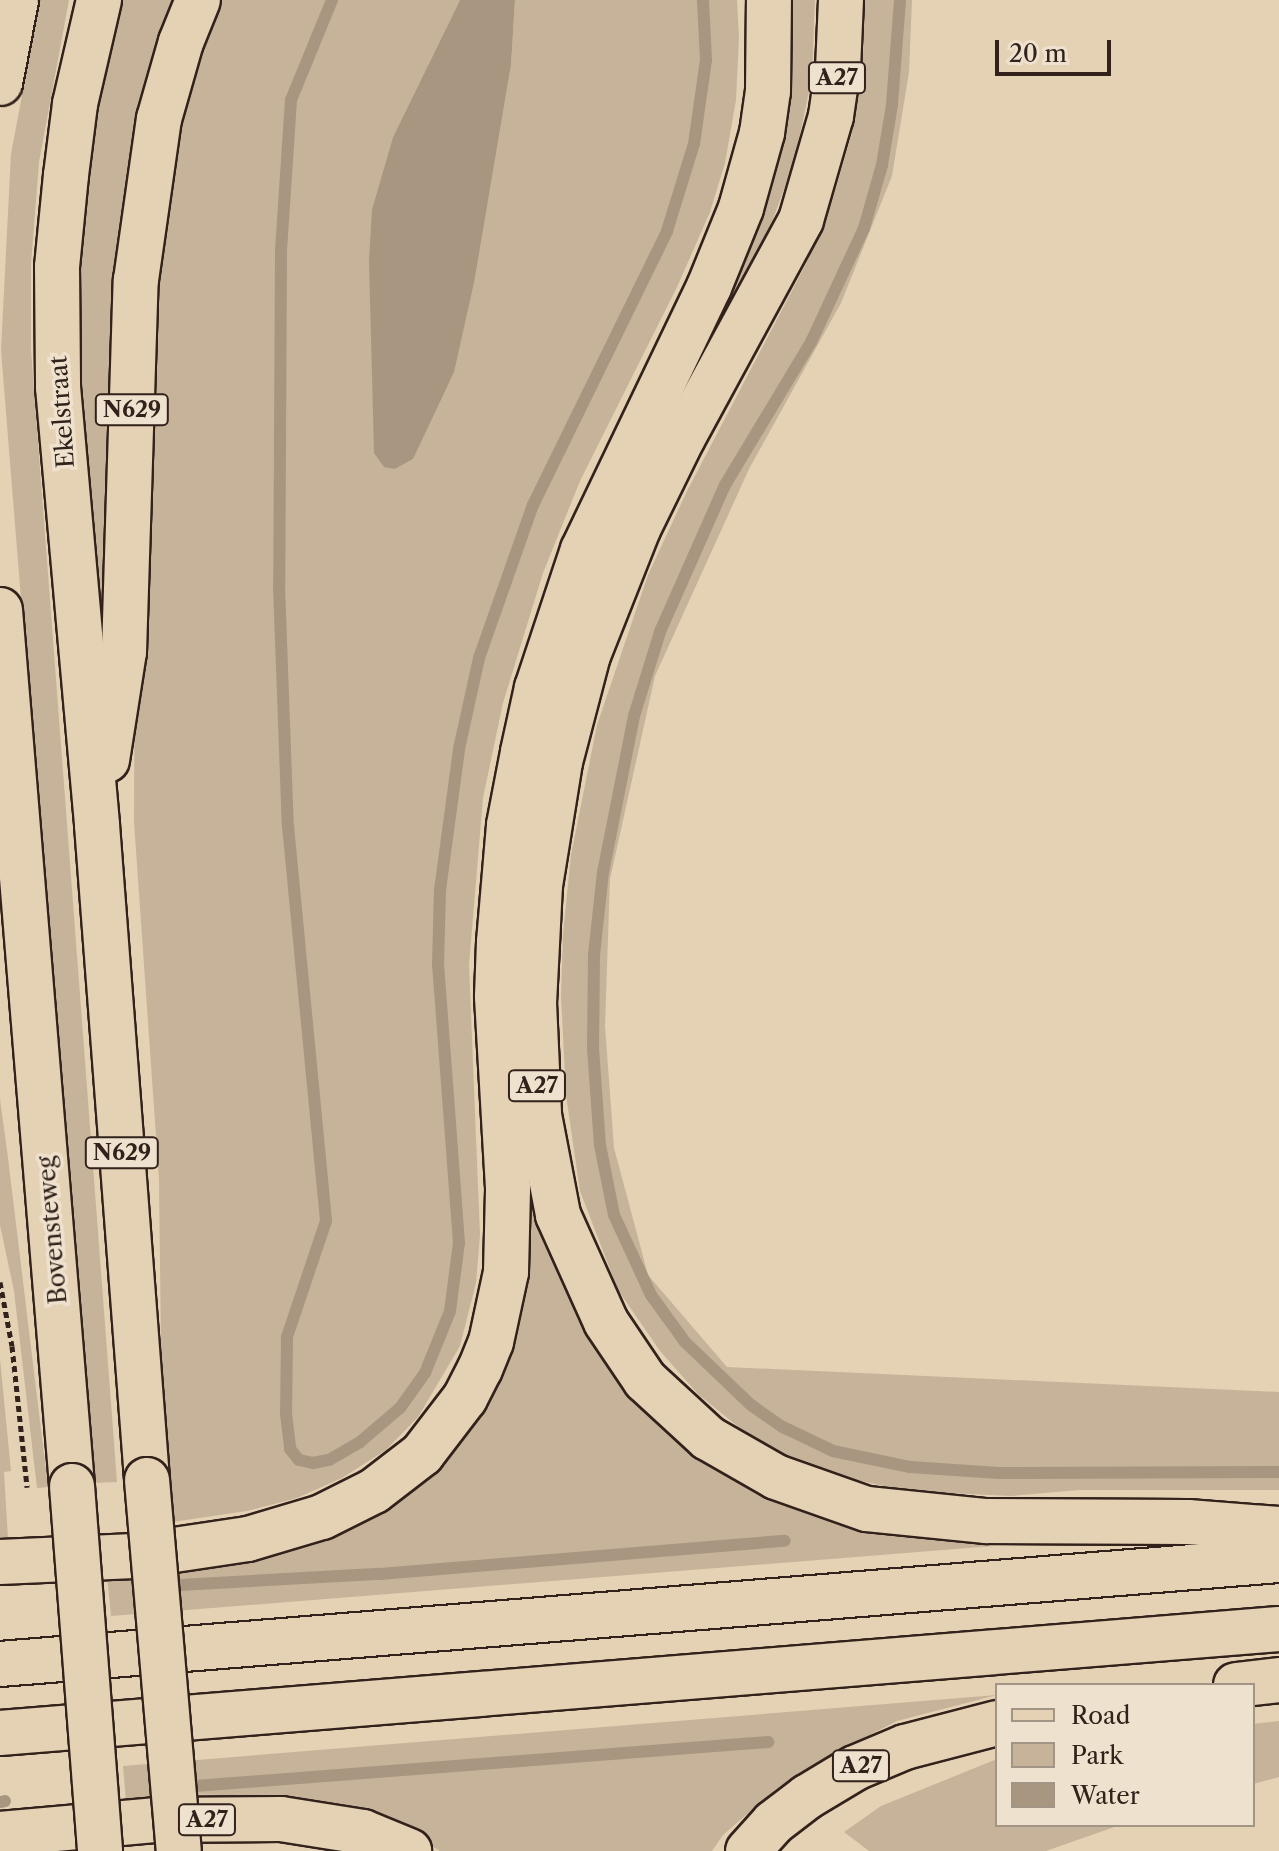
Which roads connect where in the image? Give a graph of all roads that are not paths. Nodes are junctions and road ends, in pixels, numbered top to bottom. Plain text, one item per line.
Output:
1 (16, 0) edge
2 (99, 0) edge
3 (198, 0) edge
4 (769, 0) edge
5 (841, 0) edge
6 (0, 83) edge
7 (0, 610) edge
8 (97, 825) junction
9 (1279, 1529) edge
10 (1279, 1560) edge
11 (0, 1562) edge
12 (1279, 1629) edge
13 (0, 1664) edge
14 (1279, 1680) edge
15 (1253, 1683) edge
16 (995, 1724) edge
17 (0, 1733) edge
18 (0, 1834) edge
19 (100, 1851) edge
20 (179, 1851) edge
21 (409, 1851) edge
22 (748, 1851) edge

1 - 6 main road
2 - 8 main road, Ekelstraat / N629
3 - 8 main road, N629
4 - 11 main road, A27
5 - 9 main road, A27
7 - 19 main road, Bovensteweg, bridge
8 - 20 main road, N629, bridge
10 - 13 main road
12 - 17 main road
14 - 15 main road
16 - 22 main road, A27
18 - 21 main road, A27

